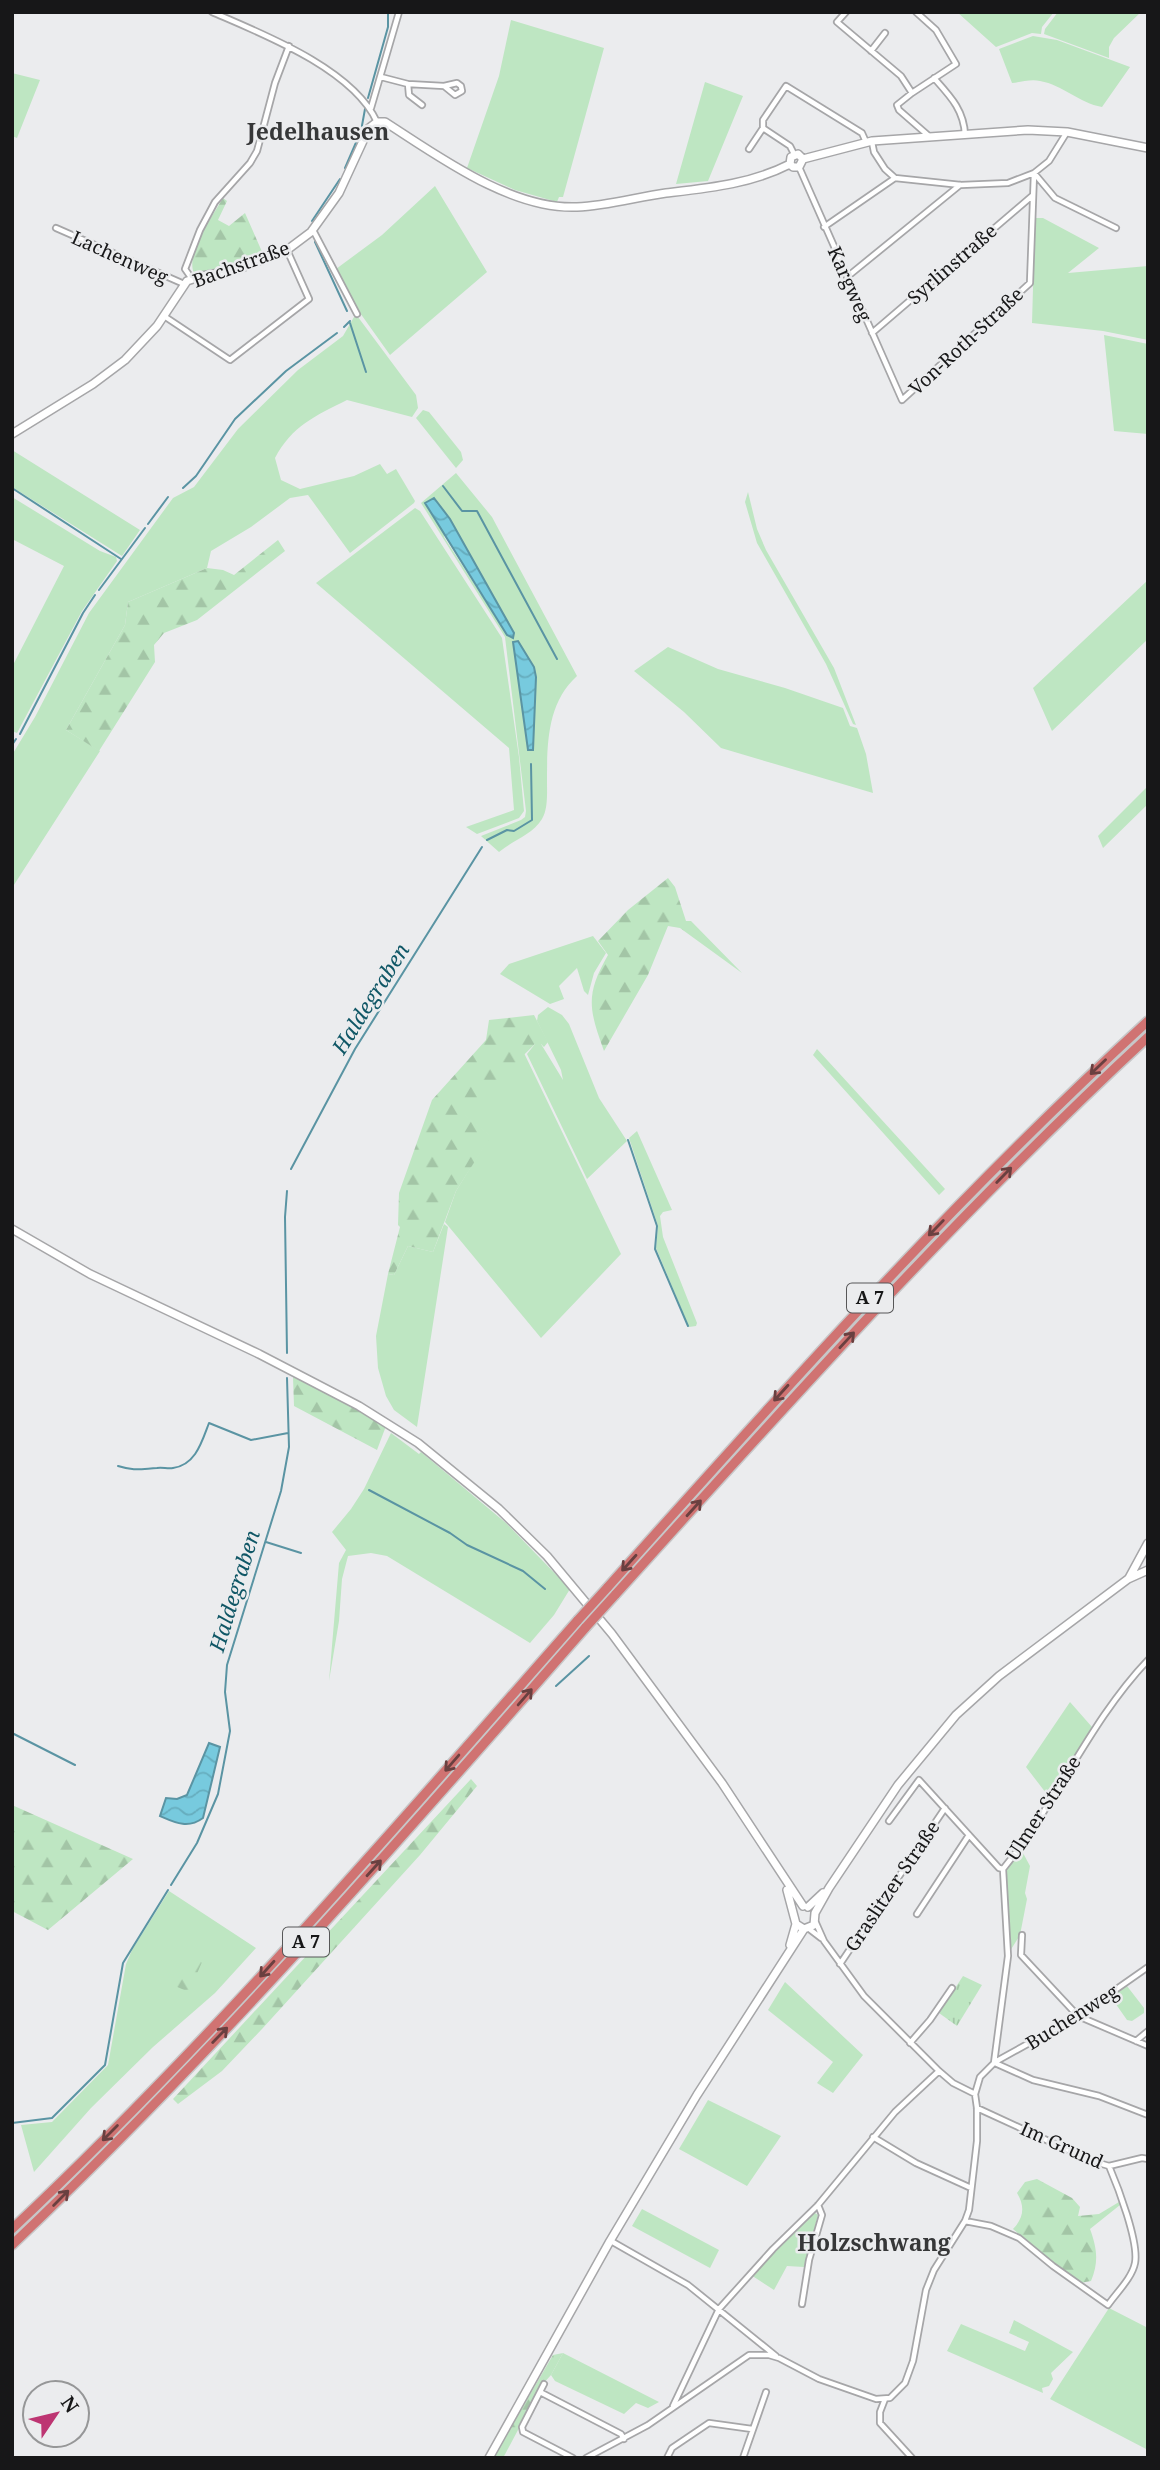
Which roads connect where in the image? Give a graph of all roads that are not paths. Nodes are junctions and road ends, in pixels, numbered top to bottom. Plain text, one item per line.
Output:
1 (212, 12) edge
2 (399, 12) edge
3 (846, 12) edge
4 (916, 12) edge
5 (885, 33) dead end
6 (289, 46) junction
7 (871, 51) junction
8 (381, 76) junction
9 (934, 78) junction
10 (408, 84) junction
11 (444, 86) dead end
12 (912, 93) junction
13 (422, 105) dead end
14 (371, 109) junction
15 (377, 122) junction
16 (763, 128) junction
17 (1067, 132) junction
18 (965, 136) junction
19 (930, 138) junction
20 (869, 141) junction
21 (1148, 148) edge
22 (749, 149) dead end
23 (794, 154) junction
24 (801, 163) junction
25 (790, 164) junction
26 (1034, 173) junction
27 (895, 178) junction
28 (961, 185) junction
29 (1032, 195) junction
30 (824, 226) junction
31 (56, 228) dead end
32 (1116, 228) dead end
33 (313, 230) junction
34 (287, 250) junction
35 (847, 276) junction
36 (192, 279) junction
37 (185, 284) junction
38 (357, 314) dead end
39 (164, 316) junction
40 (872, 333) junction
41 (902, 400) joint
42 (12, 434) edge
43 (1148, 1021) edge
44 (1148, 1037) edge
45 (12, 1229) edge
46 (1148, 1543) edge
47 (1142, 1555) junction
48 (1148, 1568) edge
49 (1128, 1578) junction
50 (1148, 1660) edge
51 (945, 1808) junction
52 (889, 1821) dead end
53 (969, 1835) junction
54 (1003, 1869) junction
55 (784, 1879) junction
56 (829, 1888) junction
57 (806, 1907) junction
58 (794, 1913) junction
59 (917, 1914) dead end
60 (815, 1917) junction
61 (796, 1924) junction
62 (806, 1929) junction
63 (1022, 1935) dead end
64 (824, 1941) junction
65 (789, 1949) junction
66 (840, 1964) junction
67 (1148, 1967) edge
68 (952, 1988) dead end
69 (1078, 2016) junction
70 (1148, 2031) edge
71 (1136, 2042) junction
72 (910, 2043) junction
73 (1148, 2046) edge
74 (994, 2063) junction
75 (939, 2071) junction
76 (975, 2094) junction
77 (977, 2108) junction
78 (1147, 2115) edge
79 (873, 2137) junction
80 (1146, 2157) edge
81 (1110, 2166) junction
82 (972, 2188) junction
83 (818, 2205) junction
84 (965, 2221) junction
85 (12, 2230) edge
86 (610, 2241) junction
87 (12, 2245) edge
88 (802, 2304) dead end
89 (719, 2309) junction
90 (779, 2358) junction
91 (544, 2384) dead end
92 (540, 2392) junction
93 (766, 2392) dead end
94 (885, 2399) junction
95 (673, 2406) junction
96 (752, 2429) junction
97 (624, 2439) junction
98 (599, 2455) edge
99 (489, 2458) edge
100 (573, 2458) edge
101 (586, 2458) edge
102 (667, 2458) edge
103 (743, 2458) edge
104 (912, 2458) edge

1 - 6 street
2 - 8 street
3 - 7 street
4 - 9 street
5 - 7 street
6 - 14 street
6 - 36 street
7 - 12 street
8 - 10 street
8 - 14 street
9 - 12 street
9 - 18 street
10 - 11 street
10 - 13 street
12 - 19 street
14 - 15 street
15 - 25 main road
15 - 33 main road, Bachstraße
16 - 20 street
16 - 22 street
16 - 23 street
17 - 18 main road
17 - 21 main road
17 - 26 street
18 - 19 main road
19 - 20 main road
20 - 24 main road
20 - 27 street
23 - 24 main road
23 - 25 main road
24 - 25 main road
24 - 30 street, Kargweg
26 - 28 street
26 - 29 street
26 - 32 street
27 - 28 street
27 - 30 street
28 - 35 street
29 - 40 street, Syrlinstraße
29 - 41 street, Von-Roth-Straße
30 - 35 street, Kargweg
31 - 37 street, Lachenweg
33 - 34 main road, Bachstraße
33 - 38 street
34 - 36 main road, Bachstraße
34 - 39 street
35 - 40 street, Kargweg
36 - 37 main road, Bachstraße
37 - 39 main road, Bachstraße
39 - 42 main road, Bachstraße
40 - 41 street, Kargweg
43 -> 85 highway, A 7, bridge
87 -> 44 highway, A 7, bridge
45 - 55 main road
46 - 47 main road
47 - 48 main road
47 - 49 main road
48 - 49 main road
49 - 56 main road
50 - 54 street, Ulmer Straße
51 - 52 street
51 - 53 street
51 - 66 street, Graslitzer Straße
53 - 54 street
53 - 59 street
54 - 74 street, Ulmer Straße
55 - 57 main road
55 - 58 main road
56 - 57 main road
56 - 60 main road
57 - 58 main road
57 - 60 main road
58 - 61 main road
60 - 62 main road
60 - 64 street
61 - 62 main road
61 - 65 main road
62 - 64 street
62 - 65 main road
63 - 69 street
64 - 66 street
65 - 86 main road
66 - 72 street
67 - 69 street, Buchenweg
68 - 72 street
69 - 71 street
69 - 74 street, Buchenweg
70 - 71 street
71 - 73 street
72 - 75 street
74 - 76 street, Ulmer Straße
74 - 78 street
75 - 76 street
75 - 79 street
76 - 77 street
77 - 81 street, Im Grund
77 - 82 street
79 - 82 street
79 - 83 street
80 - 81 street, Im Grund
81 - 84 street
82 - 84 street
83 - 88 street
83 - 89 street
84 - 94 street
86 - 89 street
86 - 99 main road
89 - 90 street
89 - 95 street
90 - 94 street
90 - 95 street
91 - 92 street
92 - 97 street
92 - 100 street
93 - 96 street
94 - 104 street
95 - 97 street
96 - 102 street
96 - 103 street
97 - 98 street
98 - 101 street

